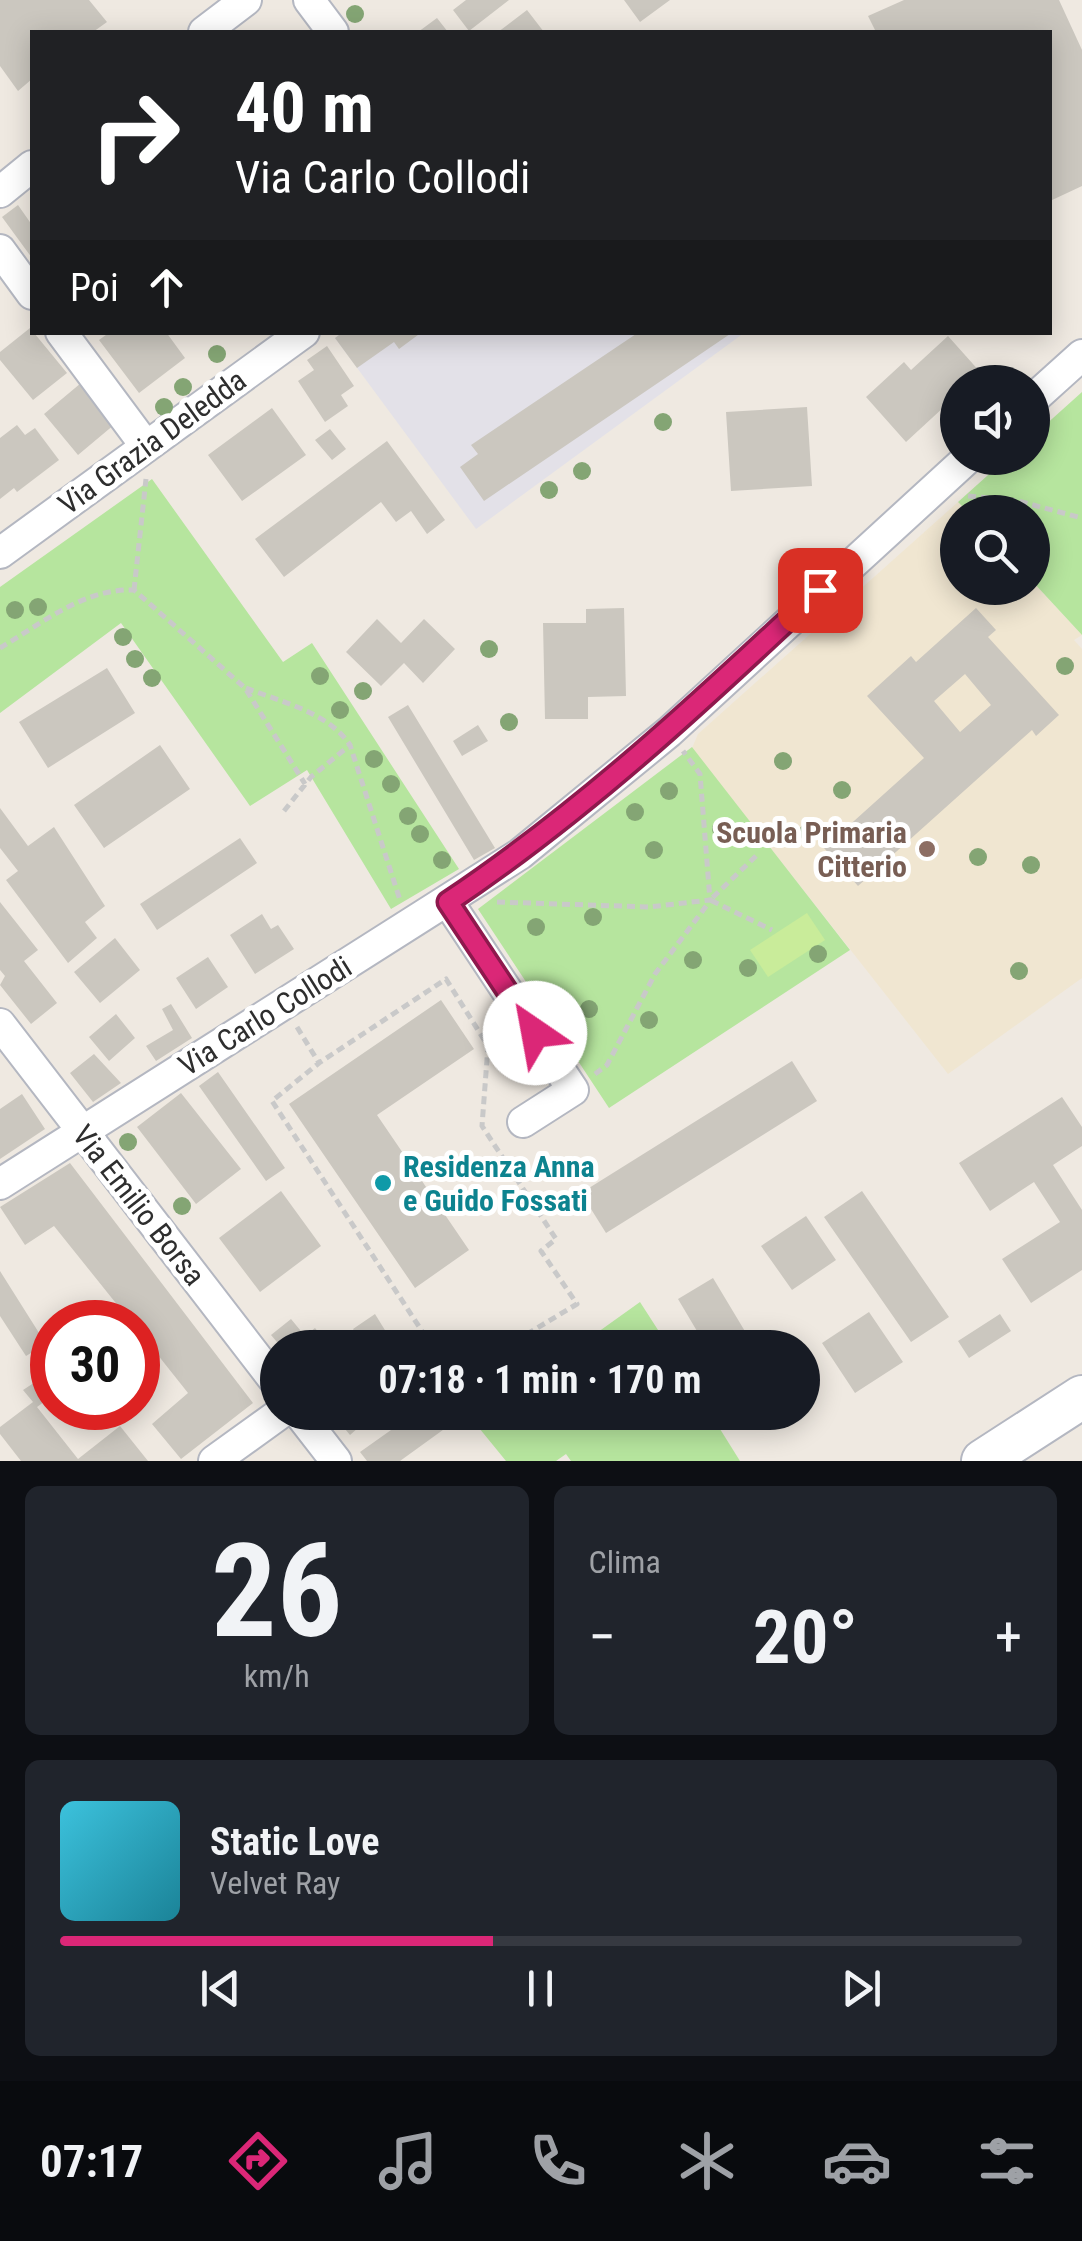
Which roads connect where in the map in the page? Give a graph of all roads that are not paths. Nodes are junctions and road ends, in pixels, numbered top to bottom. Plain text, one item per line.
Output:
1 (246, 0) edge
2 (310, 0) edge
3 (207, 30) edge
4 (332, 30) edge
5 (30, 168) edge
6 (0, 192) edge
7 (0, 250) edge
8 (30, 291) edge
9 (64, 335) edge
10 (300, 335) edge
11 (1082, 355) edge
12 (1050, 384) edge
13 (138, 450) junction
14 (949, 475) edge
15 (0, 553) edge
16 (454, 910) junction
17 (0, 1024) edge
18 (523, 1122) dead end
19 (82, 1131) junction
20 (0, 1184) edge
21 (260, 1362) edge
22 (1082, 1396) edge
23 (260, 1428) edge
24 (312, 1430) edge
25 (214, 1461) edge
26 (336, 1461) edge
27 (983, 1461) edge

1 - 3 street
2 - 4 street
5 - 6 street
7 - 8 street
9 - 13 street
10 - 13 street, Via Grazia Deledda
11 - 12 street
13 - 15 street, Via Grazia Deledda
14 - 16 street, Via Carlo Collodi
16 - 18 street
16 - 19 street, Via Carlo Collodi
17 - 19 street, Via Emilio Borsa
19 - 20 street, Via Carlo Collodi
19 - 21 street, Via Emilio Borsa
22 - 27 street
23 - 25 street
24 - 26 street

